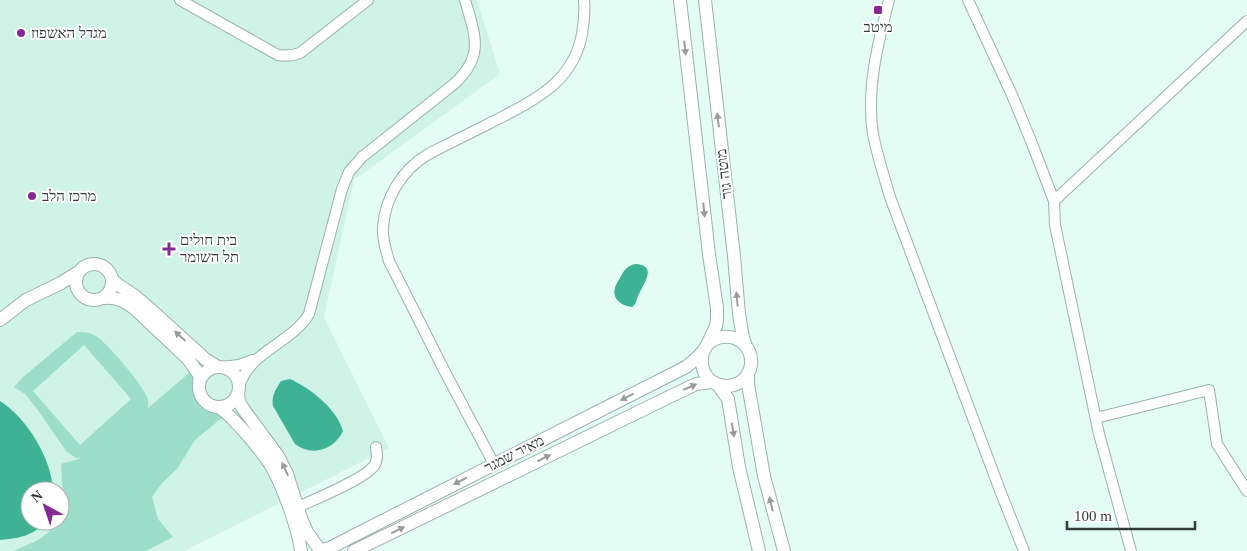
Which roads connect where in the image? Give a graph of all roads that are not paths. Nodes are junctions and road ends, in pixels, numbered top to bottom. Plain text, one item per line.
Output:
1 (180, 0) edge
2 (368, 0) edge
3 (465, 0) edge
4 (584, 0) edge
5 (680, 0) edge
6 (705, 0) edge
7 (889, 0) edge
8 (968, 0) edge
9 (1247, 20) edge
10 (1054, 201) junction
11 (80, 271) junction
12 (112, 278) junction
13 (50, 289) junction
14 (79, 294) junction
15 (104, 298) junction
16 (0, 320) edge
17 (746, 346) junction
18 (705, 348) junction
19 (259, 357) junction
20 (220, 367) junction
21 (748, 373) junction
22 (200, 381) junction
23 (715, 383) junction
24 (238, 390) junction
25 (218, 407) junction
26 (1096, 418) junction
27 (376, 448) dead end
28 (494, 464) junction
29 (1247, 491) edge
30 (298, 507) junction
31 (320, 549) edge
32 (301, 551) edge
33 (354, 551) edge
34 (759, 551) edge
35 (784, 551) edge
36 (1024, 551) edge
37 (1131, 551) edge

1 - 2 street
3 - 19 street
4 - 28 street
5 -> 18 street, מוטה גור
17 -> 6 street, מוטה גור
7 - 36 street
8 - 10 street
9 - 10 street
10 - 26 street
11 - 12 street
11 - 13 street
11 - 14 street
12 - 15 street
20 -> 12 street
13 - 14 street
13 - 16 street
14 - 15 street
15 - 22 street
17 - 18 street
17 - 21 street
18 - 23 street
18 -> 28 street, מאיר שמגר
19 - 20 street
19 - 24 street
20 - 22 street
20 - 24 street
21 - 23 street
35 -> 21 street
22 - 25 street
33 -> 23 street, מאיר שמגר
23 -> 34 street
24 - 25 street
30 -> 24 street
25 - 32 street
26 - 29 street
26 - 37 street
27 - 30 street
28 -> 31 street, מאיר שמגר
30 - 31 street
31 - 32 street, מאיר שמגר

